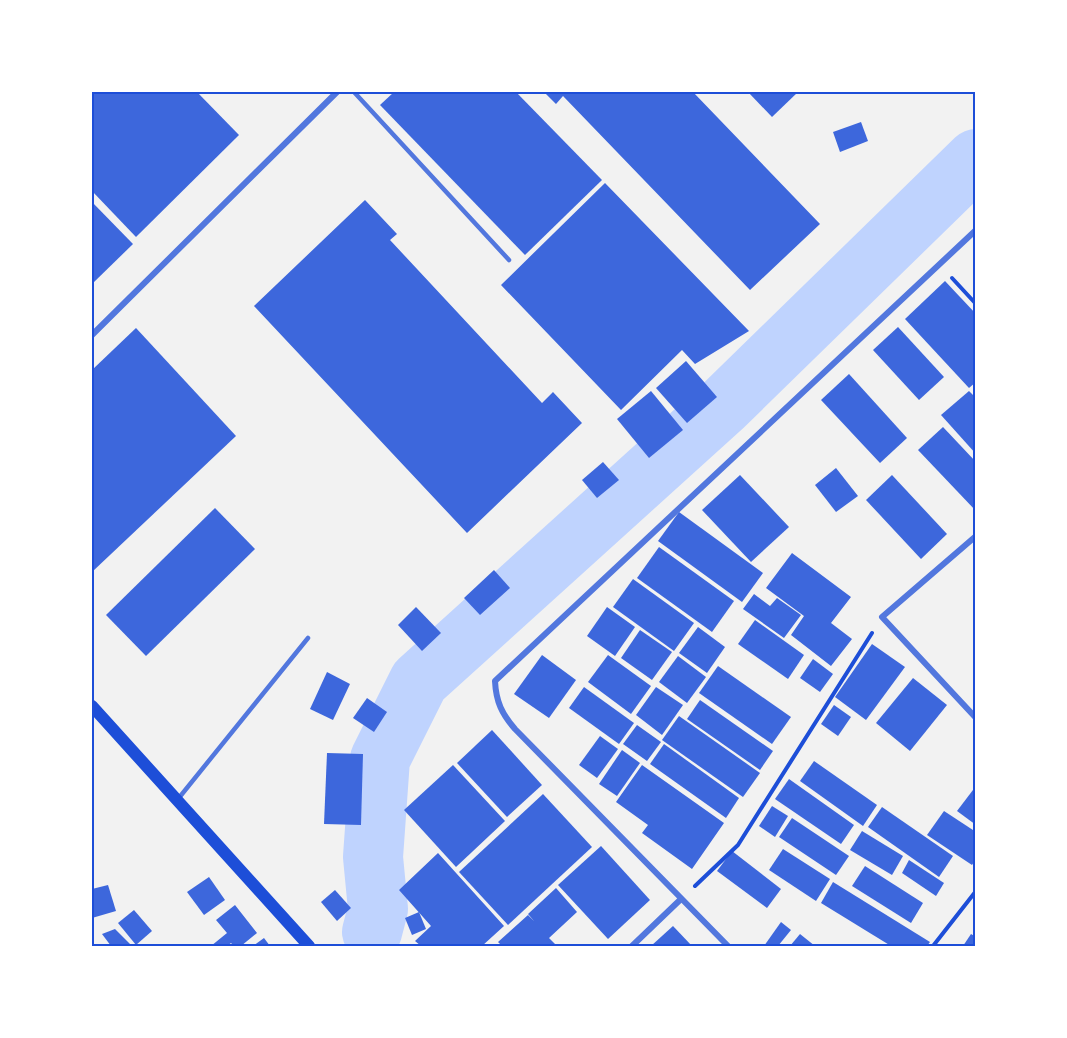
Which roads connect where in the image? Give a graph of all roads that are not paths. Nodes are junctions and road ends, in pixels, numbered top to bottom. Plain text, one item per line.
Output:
1 (337, 92) edge
2 (354, 92) edge
3 (975, 230) edge
4 (509, 260) dead end
5 (92, 335) edge
6 (975, 536) edge
7 (308, 638) dead end
8 (92, 706) edge
9 (975, 718) edge
10 (176, 801) junction
11 (681, 899) junction
12 (309, 946) edge
13 (632, 946) edge
14 (728, 946) edge

1 - 5 street
2 - 4 lane
3 - 11 street
6 - 9 street
7 - 10 lane
8 - 10 main road
10 - 12 main road
11 - 13 street
11 - 14 street

